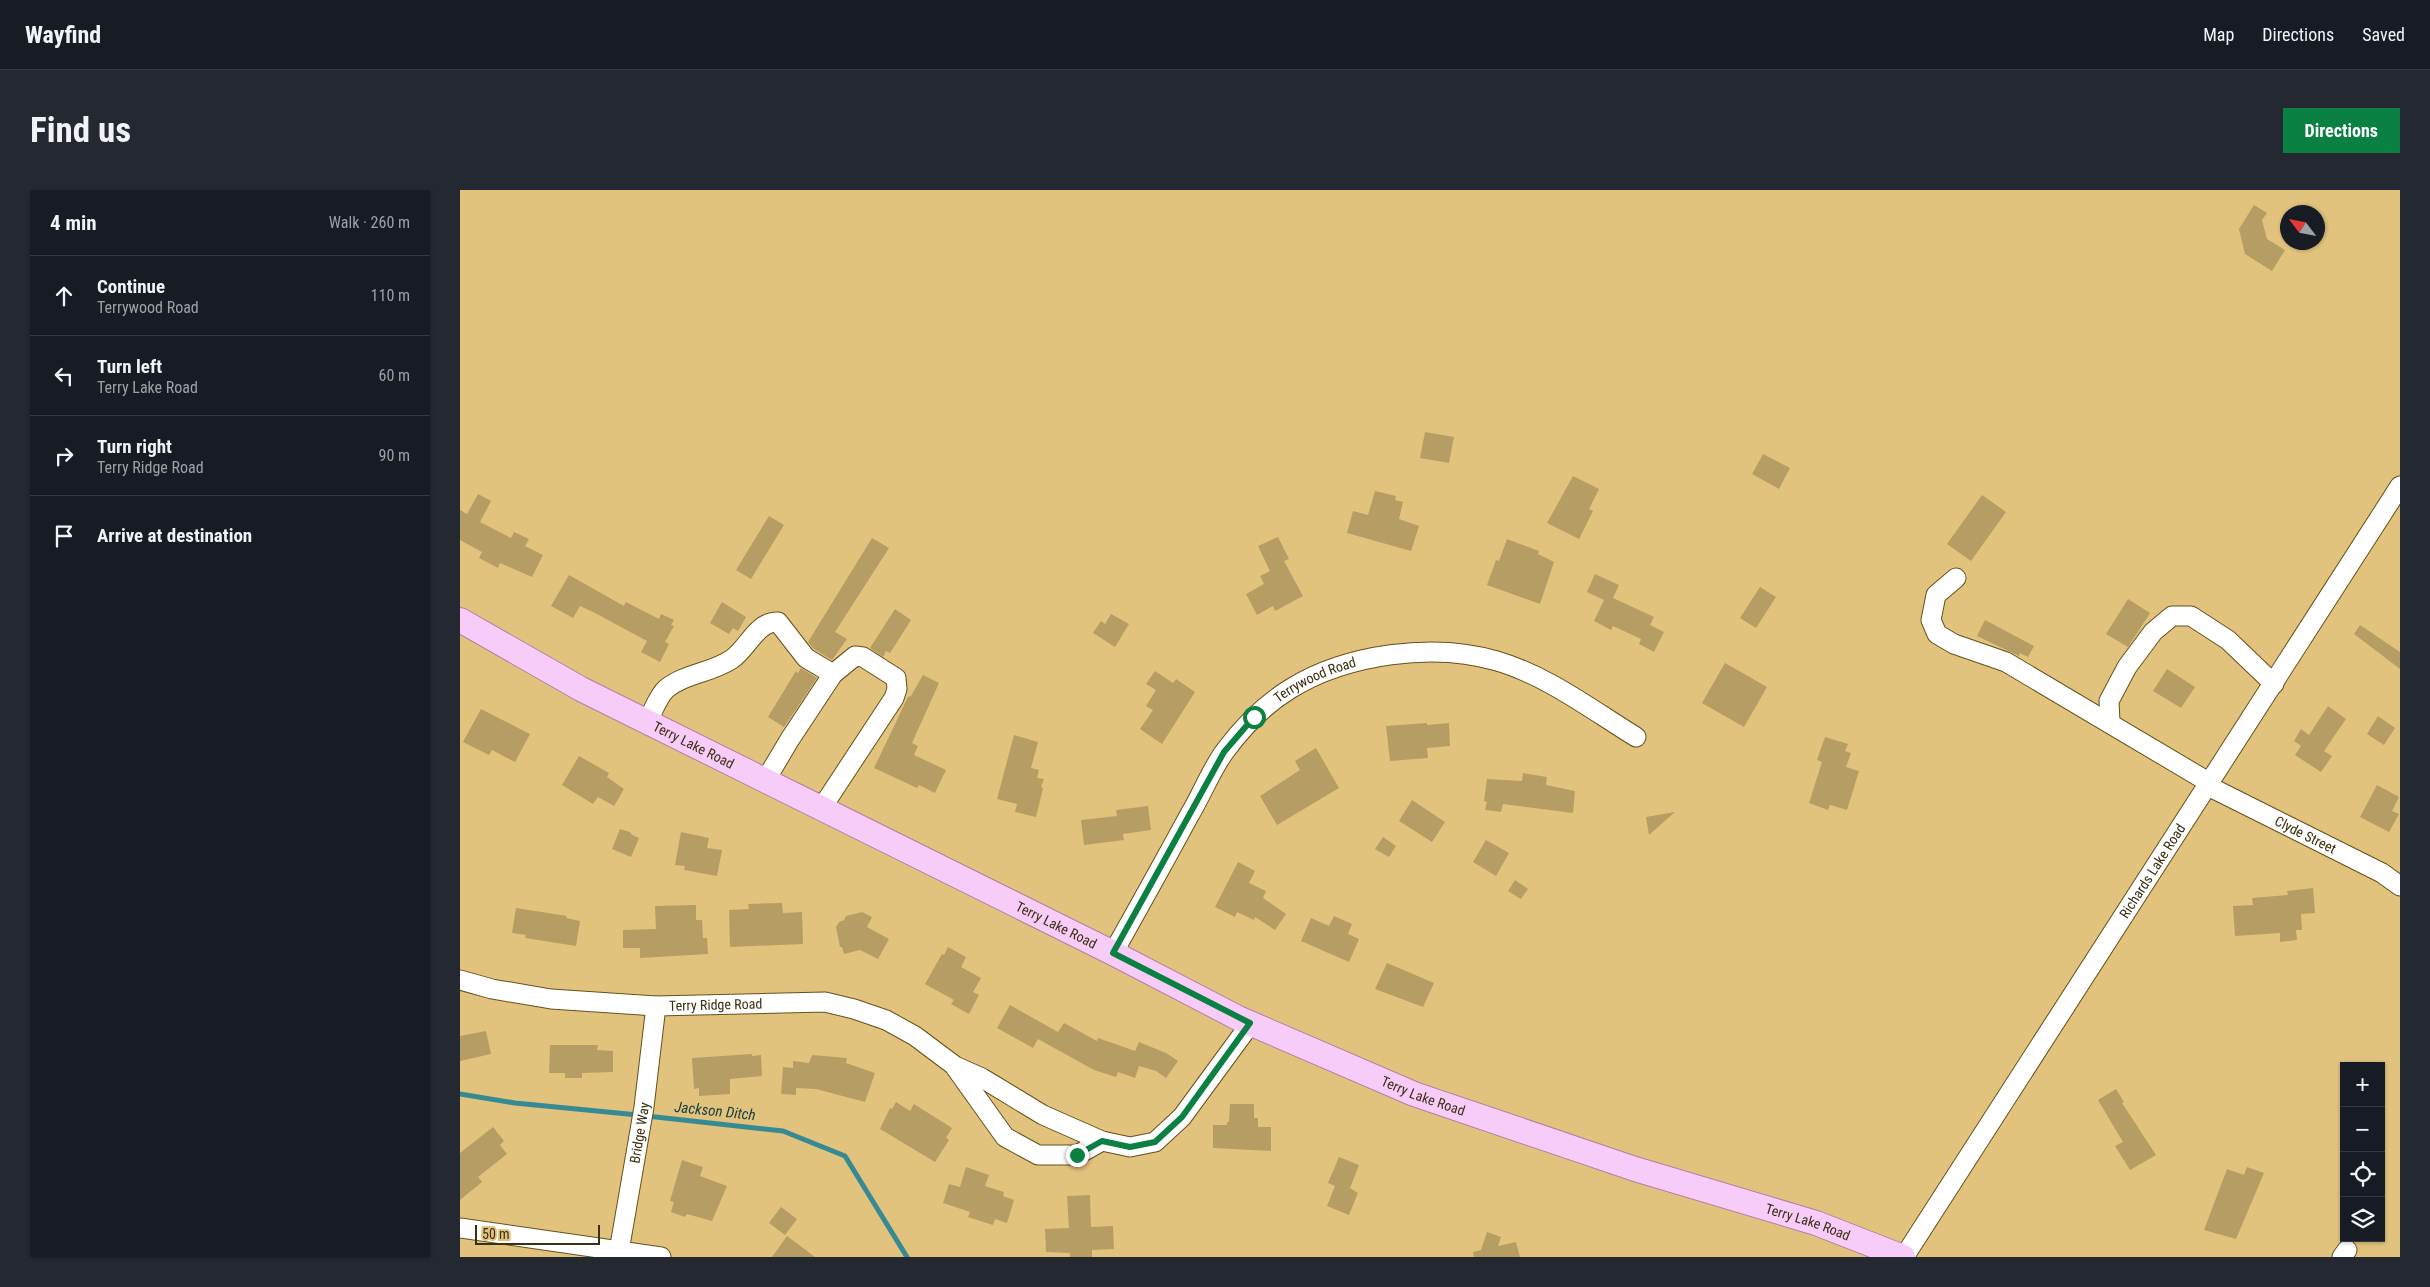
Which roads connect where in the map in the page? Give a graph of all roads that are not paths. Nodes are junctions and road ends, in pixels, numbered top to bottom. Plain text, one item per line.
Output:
1 (2400, 486) edge
2 (1956, 578) dead end
3 (460, 620) edge
4 (833, 674) junction
5 (2274, 684) junction
6 (647, 722) junction
7 (2110, 722) junction
8 (1636, 737) dead end
9 (764, 781) junction
10 (2209, 784) junction
11 (821, 809) junction
12 (2400, 886) edge
13 (1113, 953) junction
14 (460, 980) edge
15 (656, 1006) junction
16 (1250, 1023) junction
17 (955, 1066) junction
18 (1102, 1141) junction
19 (460, 1228) edge
20 (619, 1254) edge
21 (661, 1257) edge
22 (1903, 1257) edge

1 - 5 street, Richards Lake Road
2 - 7 street
3 - 6 main road, Terry Lake Road
4 - 6 street
4 - 9 street
4 - 11 street
5 - 7 street
5 - 10 street, Richards Lake Road
6 - 9 main road, Terry Lake Road
7 - 10 street
8 - 13 street, Terrywood Road
9 - 11 main road, Terry Lake Road
10 - 12 street, Clyde Street
10 - 22 street, Richards Lake Road
11 - 13 main road, Terry Lake Road
13 - 16 main road, Terry Lake Road
14 - 15 street, Terry Ridge Road
15 - 17 street, Terry Ridge Road
15 - 20 street, Bridge Way
16 - 18 street, Terry Ridge Road
16 - 22 main road, Terry Lake Road
17 - 18 street, Terry Ridge Road
17 - 18 street, Terry Ridge Road
19 - 20 street
20 - 21 street

